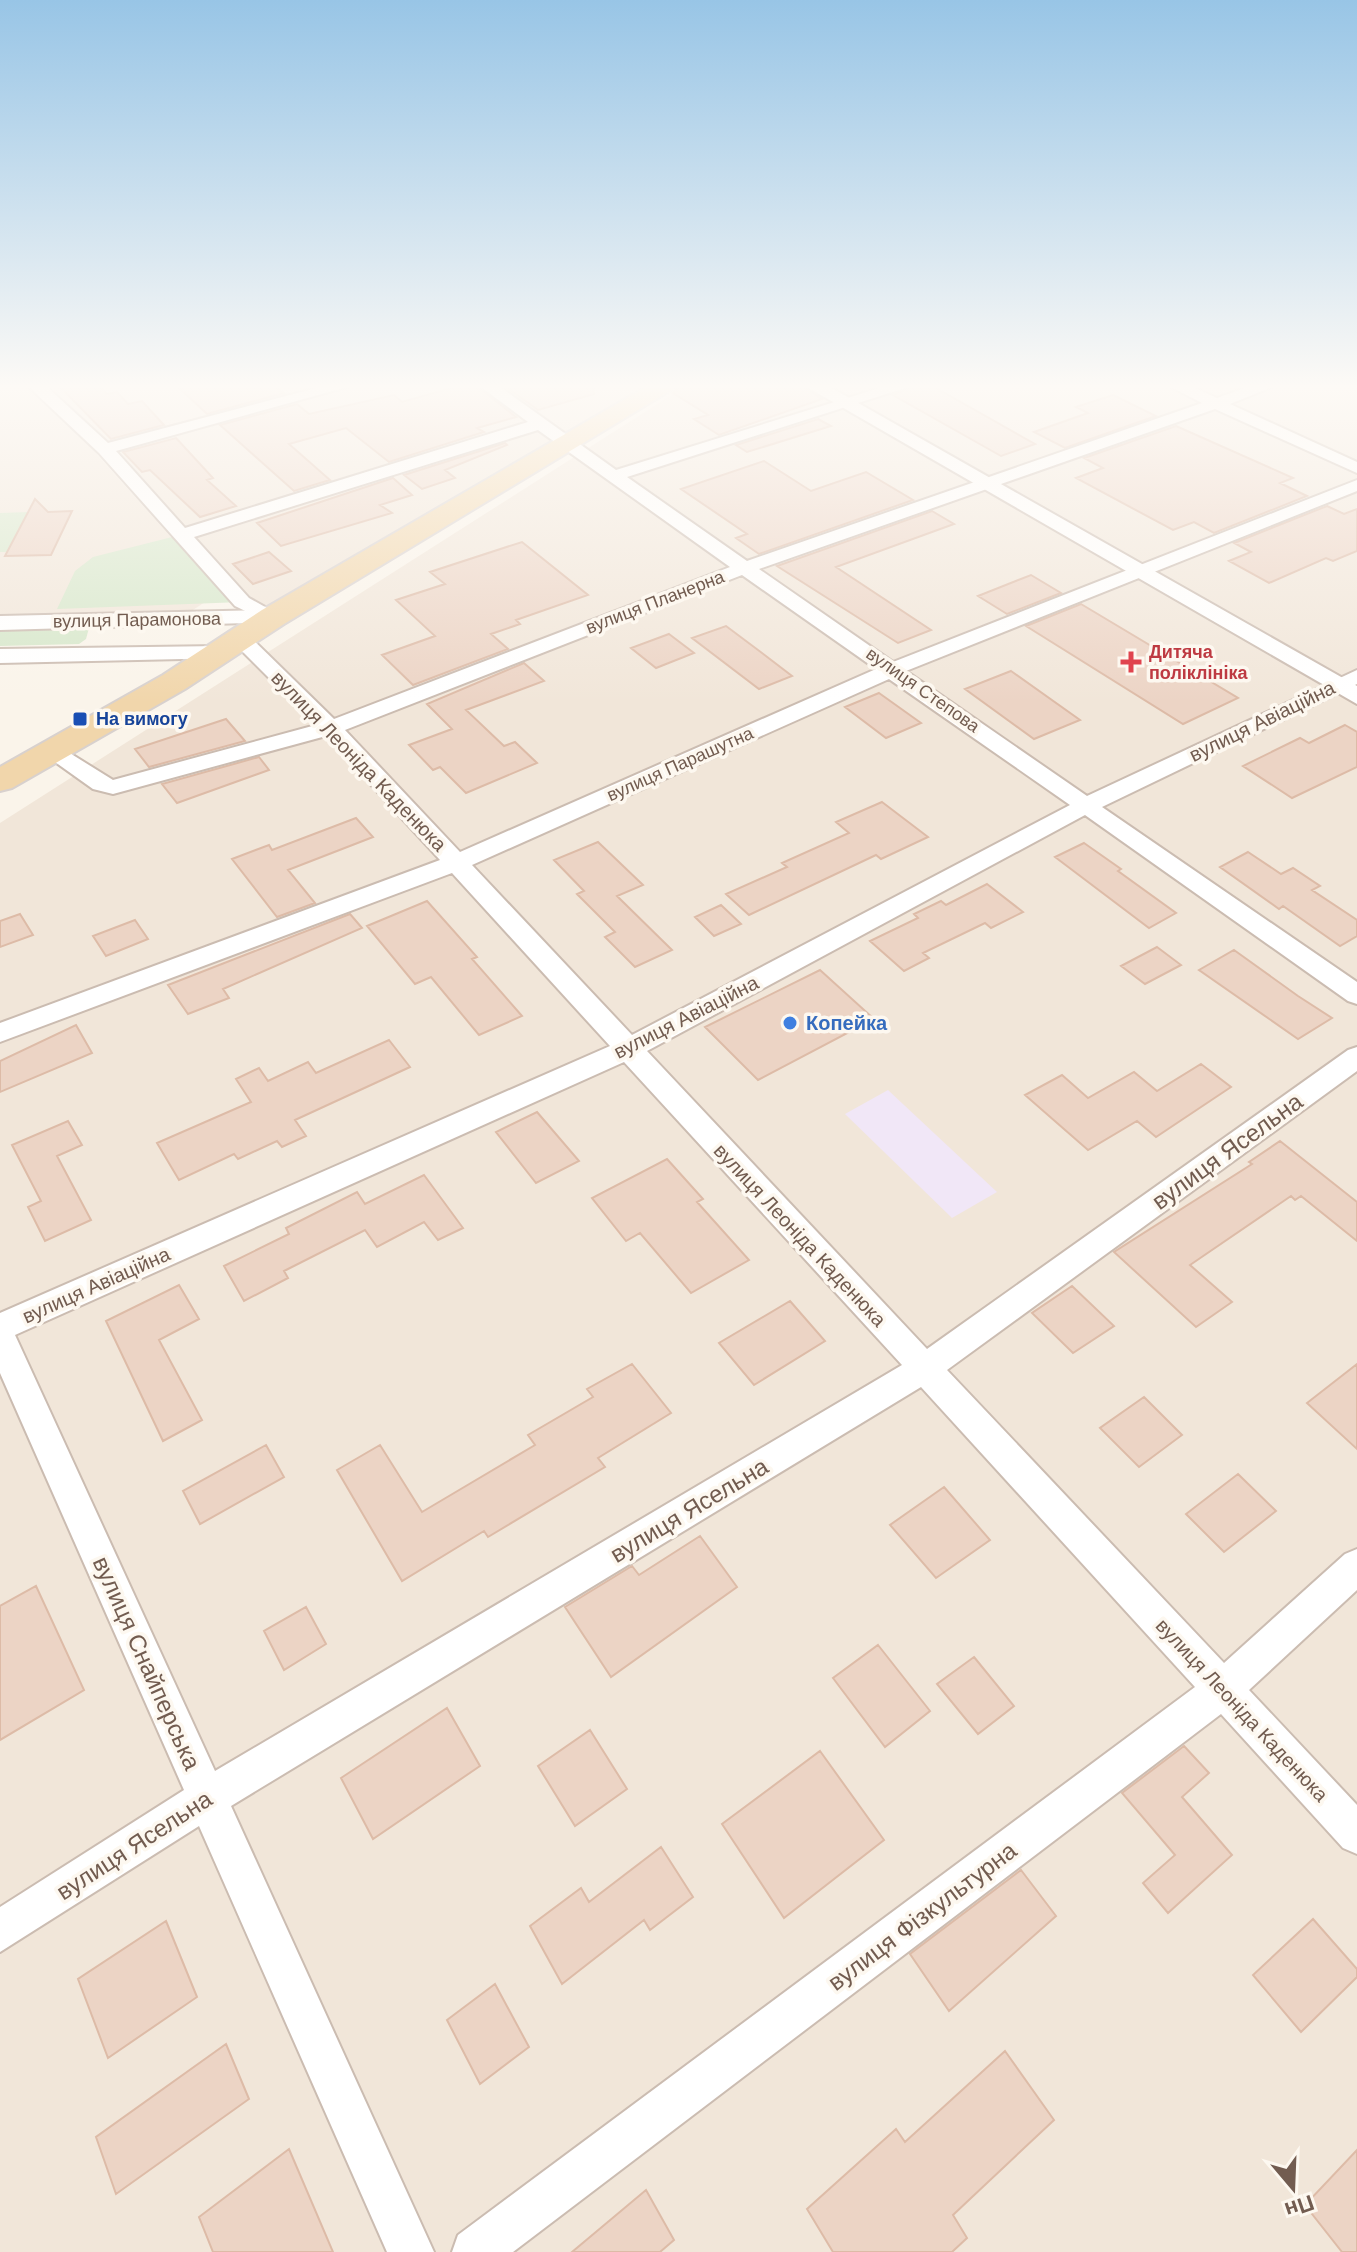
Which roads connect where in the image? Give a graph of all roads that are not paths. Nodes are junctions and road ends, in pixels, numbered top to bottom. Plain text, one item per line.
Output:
1 (145, 492) edge
2 (319, 492) edge
3 (488, 492) edge
4 (633, 492) edge
5 (964, 492) edge
6 (1002, 492) edge
7 (1339, 492) edge
8 (184, 534) junction
9 (744, 568) junction
10 (1138, 569) junction
11 (273, 617) junction
12 (0, 623) edge
13 (230, 646) junction
14 (0, 656) edge
15 (894, 669) junction
16 (1351, 685) edge
17 (331, 728) junction
18 (52, 752) junction
19 (0, 781) edge
20 (1087, 805) junction
21 (456, 863) junction
22 (1357, 995) edge
23 (0, 1033) edge
24 (626, 1050) junction
25 (1357, 1057) edge
26 (0, 1327) edge
27 (0, 1337) edge
28 (925, 1368) junction
29 (1357, 1566) edge
30 (1223, 1689) junction
31 (207, 1798) junction
32 (1357, 1834) edge
33 (0, 1931) edge
34 (411, 2252) edge
35 (475, 2252) edge

1 - 8 street
2 - 8 street
3 - 11 main road
4 - 9 street, вулиця Степова
5 - 9 street, вулиця Планерна
6 - 10 street
7 - 10 street, вулиця Парашутна
8 - 11 street
9 - 15 street, вулиця Степова
9 - 17 street, вулиця Планерна
10 - 15 street, вулиця Парашутна
10 - 16 street
11 - 12 street, вулиця Парамонова
11 - 13 main road
13 - 14 street, вулиця Парамонова
13 - 17 street, вулиця Леоніда Каденюка
13 - 18 main road
15 - 20 street, вулиця Степова
15 - 21 street, вулиця Парашутна
16 - 20 street, вулиця Авіаційна
17 - 18 street, вулиця Планерна
17 - 21 street, вулиця Леоніда Каденюка
18 - 19 main road
20 - 22 street, вулиця Степова
20 - 24 street, вулиця Авіаційна
21 - 23 street, вулиця Парашутна
21 - 24 street, вулиця Леоніда Каденюка
24 - 26 street, вулиця Авіаційна
24 - 28 street, вулиця Леоніда Каденюка
25 - 28 street, вулиця Ясельна
27 - 31 street, вулиця Снайперська
28 - 30 street, вулиця Леоніда Каденюка
28 - 31 street, вулиця Ясельна
29 - 30 street, вулиця Фізкультурна
30 - 32 street, вулиця Леоніда Каденюка
30 - 35 street, вулиця Фізкультурна
31 - 33 street, вулиця Ясельна
31 - 34 street, вулиця Снайперська

